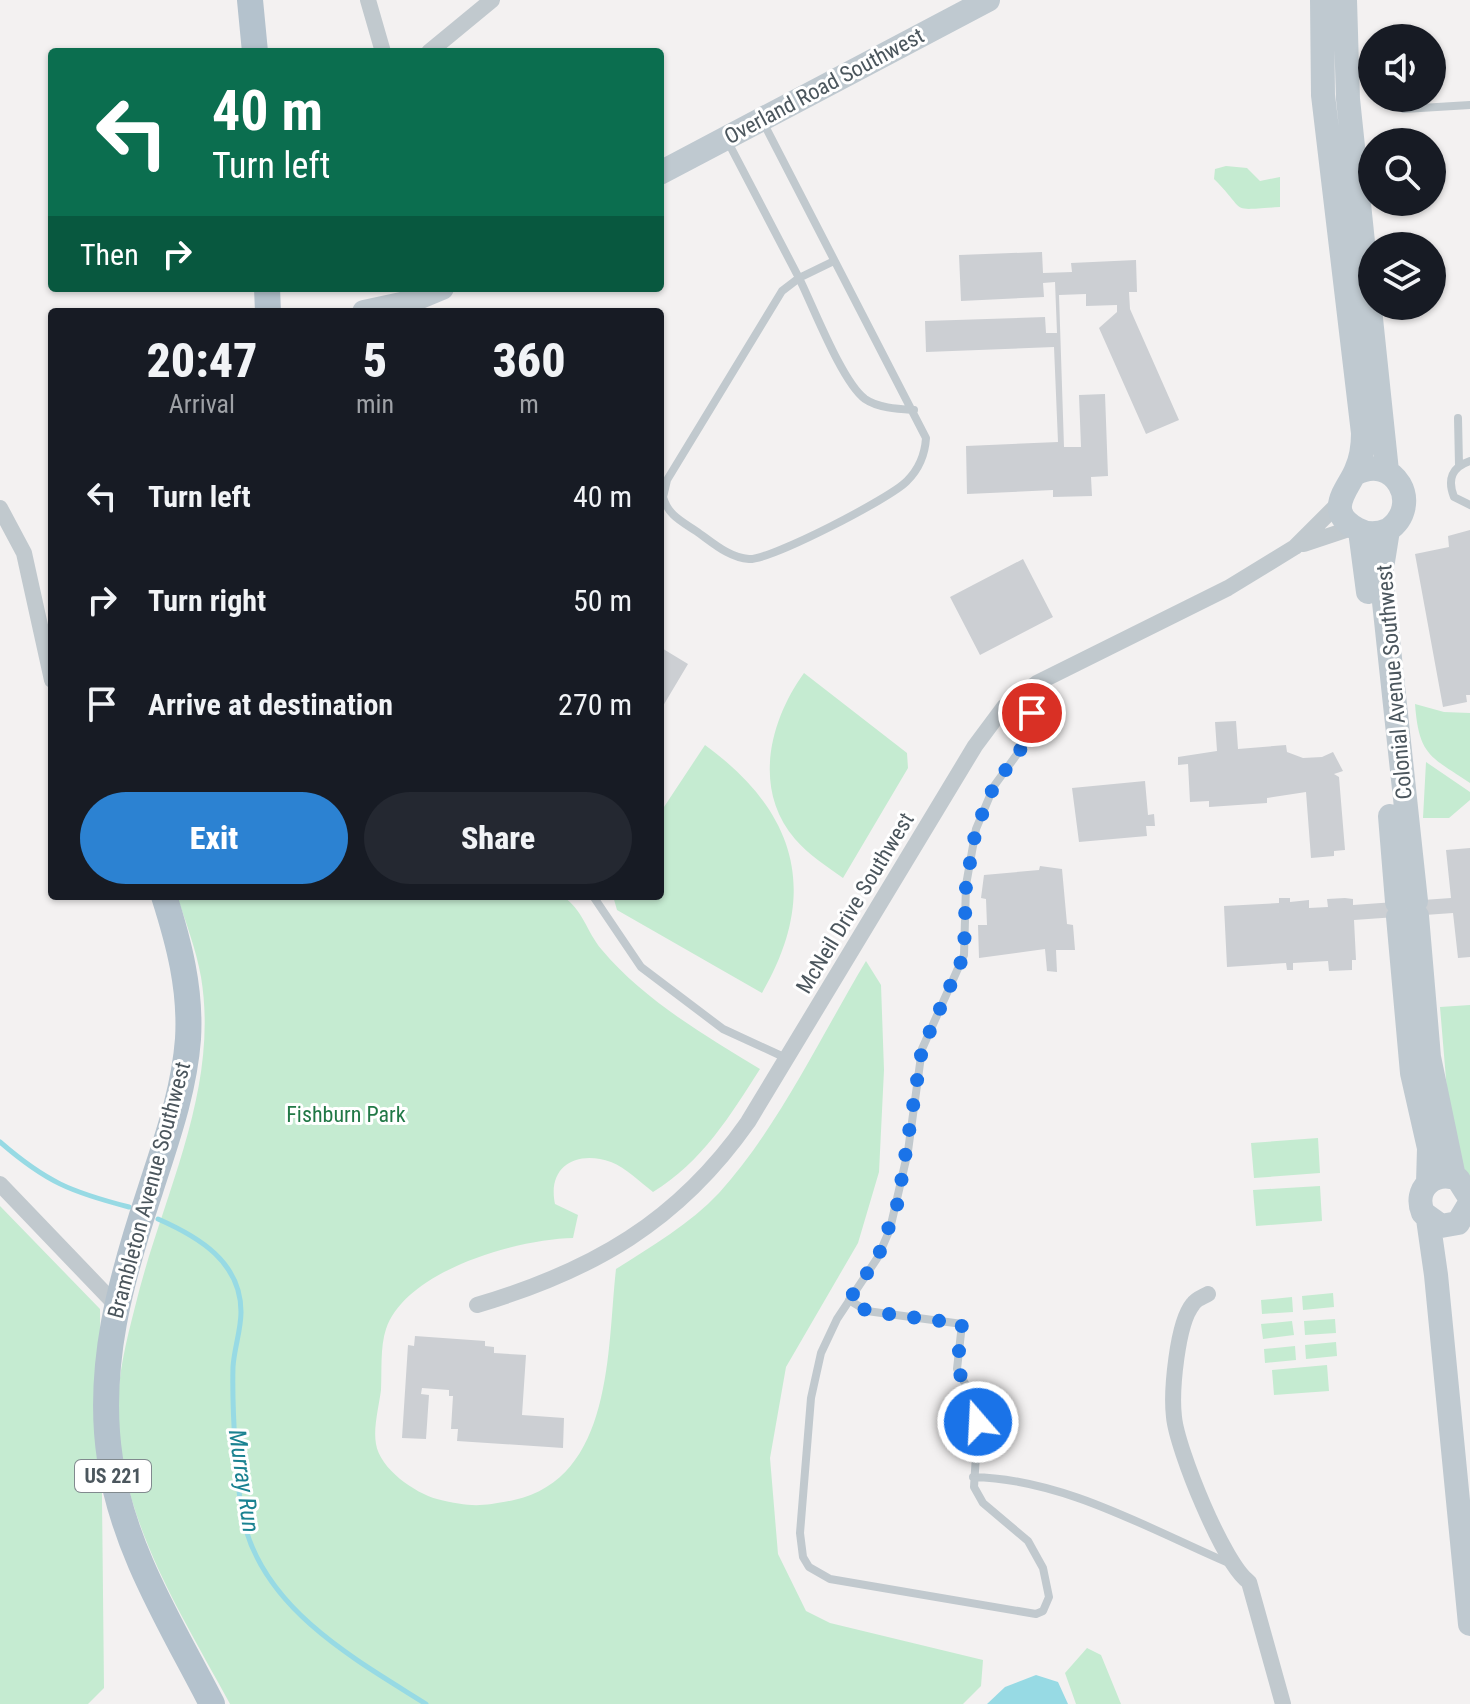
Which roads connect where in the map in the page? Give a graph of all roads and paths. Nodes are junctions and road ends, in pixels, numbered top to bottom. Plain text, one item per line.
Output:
1 (250, 0) edge
2 (368, 0) edge
3 (492, 0) edge
4 (988, 0) edge
5 (1340, 1) edge
6 (255, 48) edge
7 (382, 48) edge
8 (434, 48) edge
9 (1470, 105) edge
10 (1446, 106) edge
11 (761, 119) junction
12 (725, 138) junction
13 (664, 171) edge
14 (834, 261) junction
15 (799, 278) junction
16 (432, 292) edge
17 (383, 308) edge
18 (914, 410) junction
19 (1458, 418) dead end
20 (1470, 461) edge
21 (1459, 465) junction
22 (1387, 471) junction
23 (1355, 474) junction
24 (664, 493) edge
25 (664, 499) edge
26 (1340, 502) junction
27 (1470, 505) edge
28 (0, 508) edge
29 (1357, 529) junction
30 (1388, 530) junction
31 (1295, 547) junction
32 (48, 662) edge
33 (1019, 695) junction
34 (165, 900) edge
35 (596, 900) edge
36 (1407, 909) junction
37 (787, 1058) junction
38 (1428, 1183) junction
39 (0, 1184) edge
40 (1460, 1203) edge
41 (1208, 1294) dead end
42 (849, 1300) junction
43 (116, 1305) junction
44 (477, 1305) dead end
45 (973, 1477) junction
46 (1232, 1564) junction
47 (1470, 1624) edge
48 (212, 1704) edge
49 (1283, 1704) edge

1 - 6 main road
2 - 7 street
3 - 8 street
4 - 11 main road, Overland Road Southwest
5 - 22 main road, Colonial Avenue Southwest
5 - 23 main road, Colonial Avenue Southwest
9 - 10 lane
11 - 12 main road, Overland Road Southwest
11 - 14 lane
12 - 13 main road, Overland Road Southwest
12 - 15 lane
14 - 15 lane
14 - 18 lane
15 - 18 lane
15 - 24 lane
16 - 17 main road
18 - 25 lane
19 - 21 lane
20 - 21 lane
21 - 27 lane
22 - 23 main road
22 - 30 main road, Colonial Avenue Southwest
23 - 26 main road, Colonial Avenue Southwest
26 - 29 main road, Colonial Avenue Southwest
26 - 31 street, McNeil Drive Southwest
28 - 32 street
29 - 30 main road
29 - 31 street, McNeil Drive Southwest
29 - 36 main road, Colonial Avenue Southwest
30 - 36 main road, Colonial Avenue Southwest
31 - 33 street, McNeil Drive Southwest
33 - 37 street, McNeil Drive Southwest
33 - 42 lane
34 - 43 main road, Brambleton Avenue Southwest / US 221
35 - 37 lane
36 - 38 main road, Colonial Avenue Southwest
36 - 40 main road, Colonial Avenue Southwest
37 - 44 street, McNeil Drive Southwest
38 - 40 main road
38 - 40 main road, Colonial Avenue Southwest
39 - 43 street
40 - 47 main road, Colonial Avenue Southwest
41 - 46 street
42 - 45 lane
42 - 45 lane
43 - 48 main road, Brambleton Avenue Southwest / US 221
45 - 46 lane
46 - 49 street

